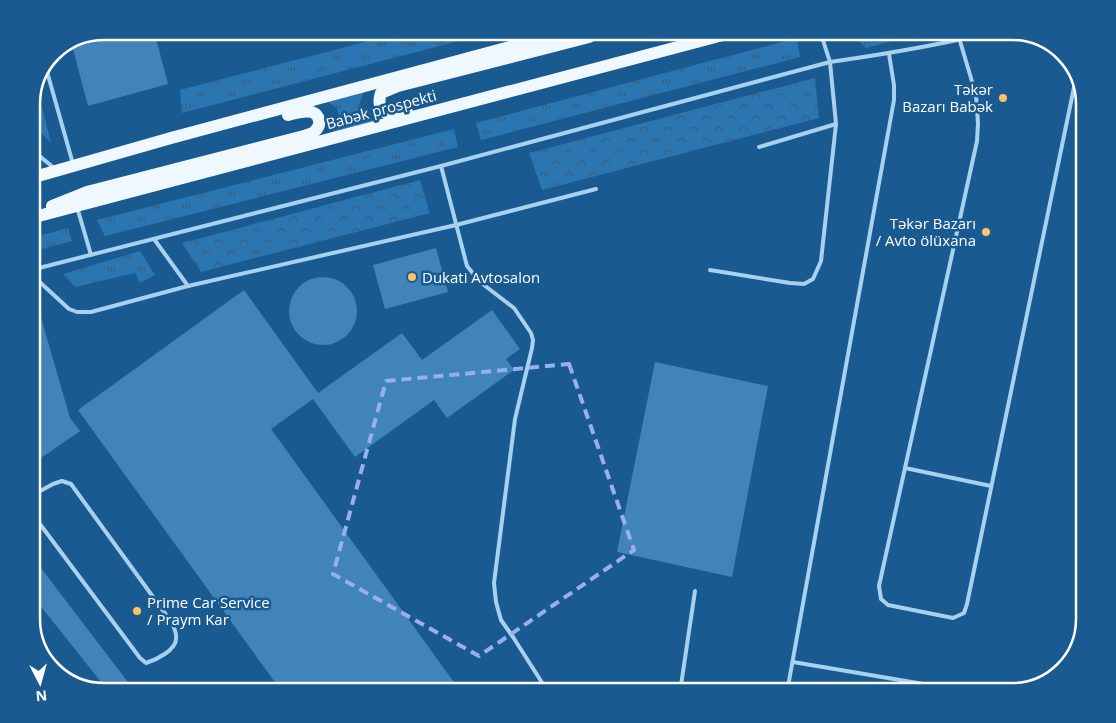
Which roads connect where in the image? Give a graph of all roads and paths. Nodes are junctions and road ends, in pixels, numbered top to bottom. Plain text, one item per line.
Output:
1 (536, 40) edge
2 (577, 40) edge
3 (704, 40) edge
4 (823, 40) edge
5 (960, 40) joint
6 (889, 54) junction
7 (830, 62) junction
8 (48, 75) edge
9 (1074, 88) edge
10 (511, 91) junction
11 (836, 124) junction
12 (171, 138) junction
13 (759, 147) dead end
14 (40, 157) edge
15 (73, 166) junction
16 (441, 166) junction
17 (57, 171) junction
18 (40, 176) edge
19 (596, 189) dead end
20 (77, 206) junction
21 (40, 213) edge
22 (40, 215) edge
23 (456, 225) junction
24 (154, 239) junction
25 (91, 255) junction
26 (40, 269) edge
27 (710, 270) dead end
28 (40, 281) edge
29 (188, 286) junction
30 (905, 468) junction
31 (991, 486) junction
32 (40, 491) edge
33 (40, 524) edge
34 (695, 591) dead end
35 (793, 662) junction
36 (542, 683) edge
37 (681, 683) edge
38 (789, 683) edge
39 (918, 683) edge

1 - 12 main road, Babək prospekti
2 - 10 main road
3 - 10 main road, Babək prospekti
4 - 7 lane
5 - 6 lane
5 - 30 lane
6 - 7 lane
6 - 35 lane
7 - 11 lane
7 - 16 lane
8 - 15 lane
9 - 31 lane
10 - 20 main road, Babək prospekti
11 - 13 lane
11 - 27 lane
12 - 15 main road, Babək prospekti
12 - 21 main road
14 - 17 lane
15 - 17 main road, Babək prospekti
16 - 23 lane
16 - 24 lane
17 - 18 main road, Babək prospekti
19 - 23 lane
20 - 22 main road, Babək prospekti
20 - 25 lane
23 - 29 lane
23 - 36 lane
24 - 25 lane
24 - 29 lane
25 - 26 lane
28 - 29 lane
30 - 31 lane
30 - 31 lane
32 - 33 lane
34 - 37 lane
35 - 38 lane
35 - 39 lane

